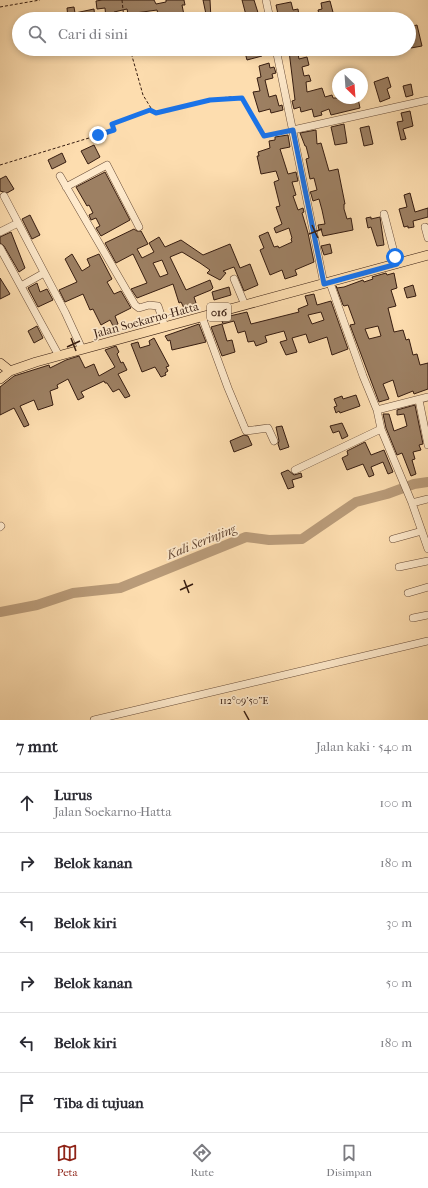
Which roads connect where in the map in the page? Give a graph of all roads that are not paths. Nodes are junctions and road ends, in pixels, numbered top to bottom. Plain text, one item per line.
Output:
1 (266, 0) edge
2 (269, 12) edge
3 (277, 56) edge
4 (428, 100) edge
5 (293, 130) junction
6 (60, 176) dead end
7 (66, 187) junction
8 (4, 196) dead end
9 (384, 214) dead end
10 (18, 223) junction
11 (140, 227) dead end
12 (425, 227) dead end
13 (0, 232) edge
14 (428, 238) edge
15 (0, 248) edge
16 (428, 255) edge
17 (397, 264) junction
18 (44, 273) junction
19 (234, 279) dead end
20 (327, 284) junction
21 (21, 286) junction
22 (245, 305) junction
23 (202, 317) junction
24 (165, 327) junction
25 (80, 343) junction
26 (58, 356) junction
27 (0, 363) edge
28 (10, 371) junction
29 (0, 379) edge
30 (428, 397) edge
31 (419, 400) junction
32 (377, 410) junction
33 (381, 429) junction
34 (274, 441) dead end
35 (428, 445) edge
36 (295, 470) dead end
37 (428, 499) edge
38 (412, 503) junction
39 (422, 531) junction
40 (393, 539) dead end
41 (428, 549) edge
42 (428, 561) edge
43 (399, 567) dead end
44 (428, 588) edge
45 (408, 593) dead end
46 (428, 615) edge
47 (414, 618) dead end
48 (428, 641) edge
49 (94, 720) edge

1 - 2 street
3 - 5 street
4 - 5 street
5 - 20 street
6 - 7 street
7 - 11 street
7 - 24 street
8 - 10 street
9 - 17 street
10 - 13 street
10 - 18 street
12 - 14 street
15 - 21 street
16 - 17 main road, Jalan Soekarno-Hatta / 016
17 - 20 main road, Jalan Soekarno-Hatta / 016
18 - 21 street
18 - 25 street
19 - 22 street
20 - 22 main road, Jalan Soekarno-Hatta / 016
20 - 32 street
21 - 26 street
22 - 23 main road, Jalan Soekarno-Hatta / 016
23 - 24 main road, Jalan Soekarno-Hatta / 016
23 - 34 street
24 - 25 main road, Jalan Soekarno-Hatta / 016
25 - 26 main road, Jalan Soekarno-Hatta / 016
26 - 28 main road, Jalan Soekarno-Hatta / 016
27 - 28 main road
28 - 29 main road, 016
30 - 31 street
31 - 32 street
31 - 35 street
32 - 33 street
33 - 36 street
33 - 38 street
37 - 38 street
38 - 39 street
39 - 40 street
39 - 41 street
42 - 43 street
44 - 45 street
46 - 47 street
48 - 49 street

